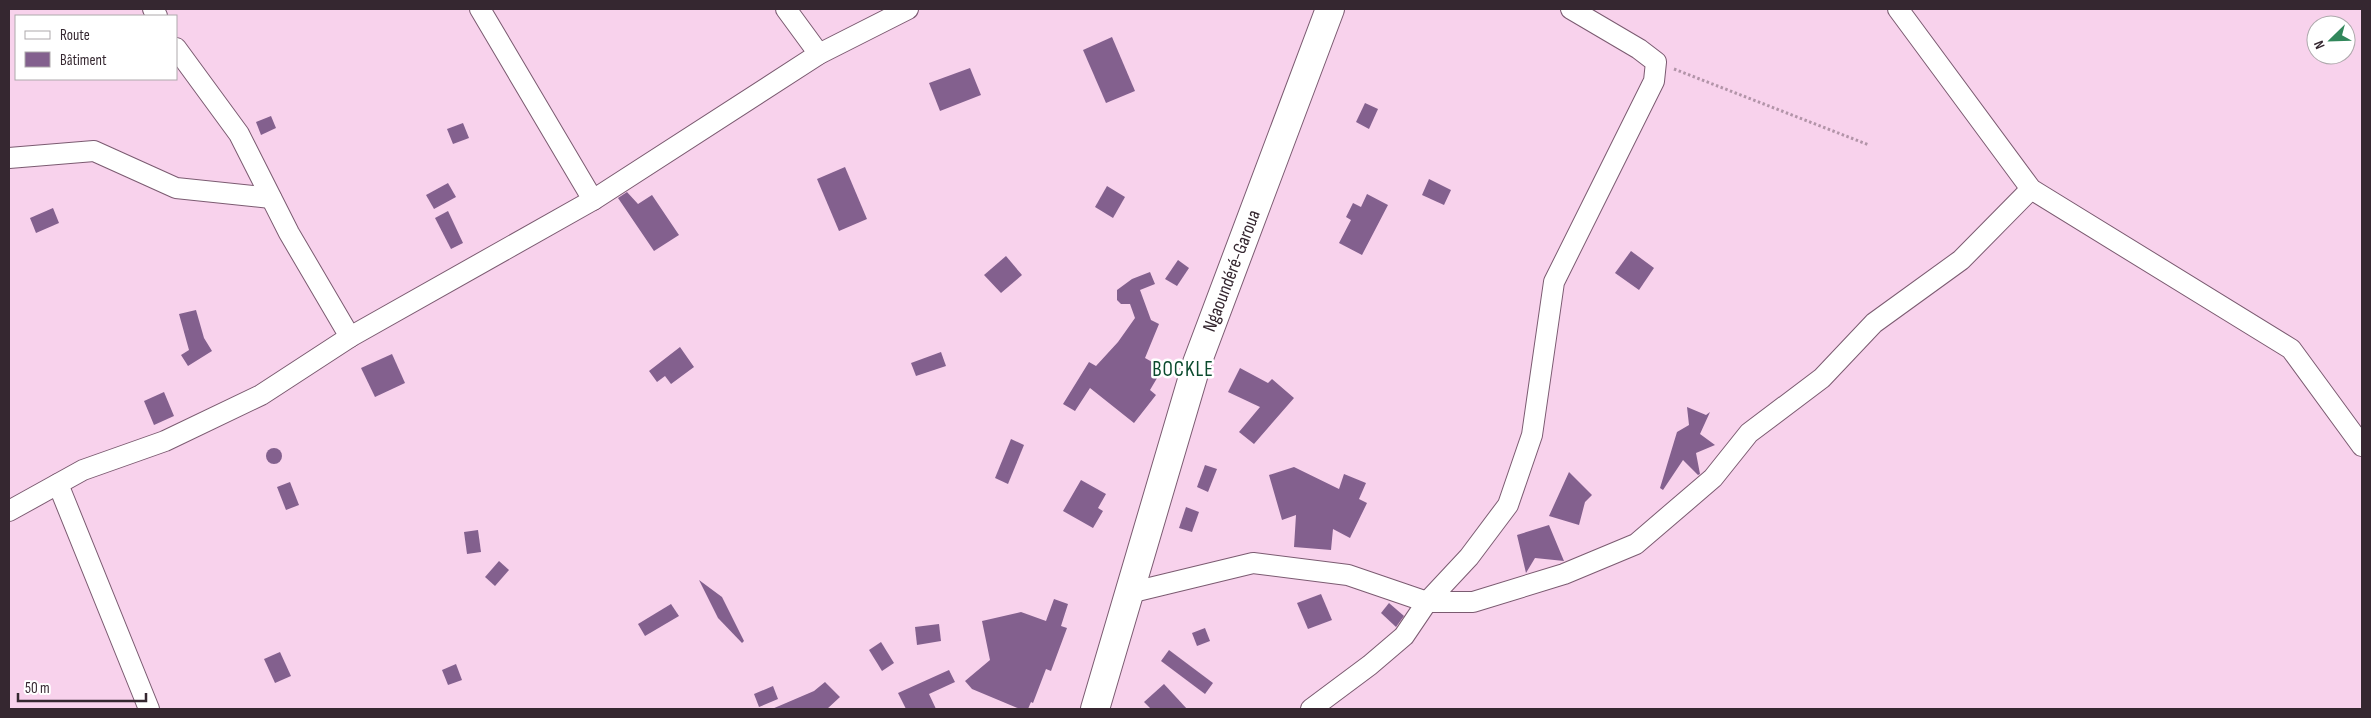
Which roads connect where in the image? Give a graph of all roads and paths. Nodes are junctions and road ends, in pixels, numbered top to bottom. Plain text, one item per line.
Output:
1 (480, 9) edge
2 (786, 9) edge
3 (908, 9) edge
4 (1330, 9) edge
5 (1571, 9) edge
6 (1898, 9) edge
7 (178, 51) edge
8 (819, 54) junction
9 (1656, 62) junction
10 (1869, 145) dead end
11 (9, 158) edge
12 (2031, 189) junction
13 (271, 198) junction
14 (593, 200) junction
15 (350, 337) junction
16 (2362, 446) edge
17 (58, 484) junction
18 (9, 511) edge
19 (1129, 593) junction
20 (1426, 602) junction
21 (149, 709) edge
22 (1095, 709) edge
23 (1312, 709) edge

1 - 14 street
2 - 8 street
3 - 8 street
4 - 19 highway, Ngaoundéré-Garoua
5 - 9 street
6 - 12 street
7 - 13 street
8 - 14 street
9 - 10 path
9 - 20 street
11 - 13 street
12 - 16 street
12 - 20 street
13 - 15 street
14 - 15 street
15 - 17 street
17 - 18 street
17 - 21 street
19 - 20 street
19 - 22 highway, Ngaoundéré-Garoua
20 - 23 street

